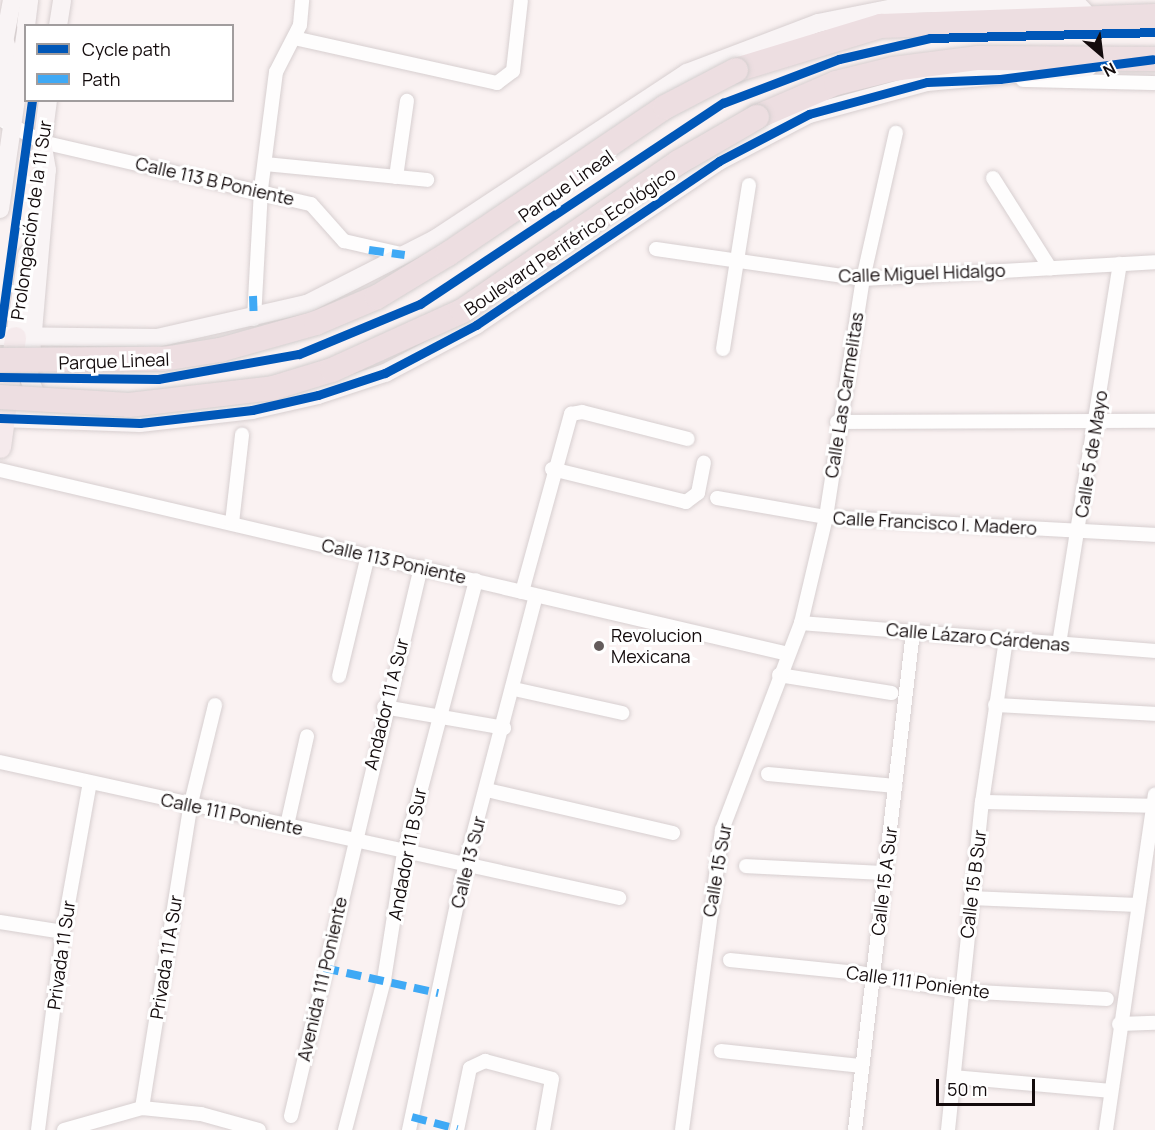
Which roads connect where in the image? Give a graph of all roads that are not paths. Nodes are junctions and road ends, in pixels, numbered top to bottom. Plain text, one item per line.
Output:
1 (29, 0) edge
2 (62, 0) edge
3 (302, 0) edge
4 (521, 0) edge
5 (913, 2) edge
6 (11, 6) edge
7 (1155, 16) edge
8 (1092, 20) junction
9 (26, 24) edge
10 (58, 24) edge
11 (24, 33) edge
12 (294, 38) junction
13 (24, 39) edge
14 (2, 41) edge
15 (1154, 59) edge
16 (0, 67) edge
17 (1000, 79) junction
18 (1155, 84) edge
19 (407, 101) dead end
20 (48, 102) edge
21 (4, 121) edge
22 (896, 132) dead end
23 (42, 142) junction
24 (266, 164) junction
25 (396, 177) junction
26 (993, 178) dead end
27 (427, 180) dead end
28 (749, 185) dead end
29 (261, 189) junction
30 (0, 209) edge
31 (656, 249) dead end
32 (405, 255) junction
33 (1155, 262) edge
34 (736, 264) junction
35 (1120, 264) junction
36 (1050, 268) junction
37 (863, 279) junction
38 (254, 319) junction
39 (15, 337) edge
40 (723, 349) dead end
41 (0, 360) edge
42 (1, 411) edge
43 (50, 420) junction
44 (1097, 421) junction
45 (1155, 422) edge
46 (837, 423) junction
47 (242, 435) dead end
48 (688, 439) dead end
49 (0, 447) edge
50 (704, 463) dead end
51 (552, 469) junction
52 (0, 470) edge
53 (717, 498) dead end
54 (826, 518) junction
55 (232, 523) junction
56 (1079, 530) junction
57 (1155, 535) edge
58 (368, 555) junction
59 (421, 567) junction
60 (476, 580) junction
61 (522, 592) junction
62 (536, 596) junction
63 (801, 623) junction
64 (913, 632) junction
65 (1006, 639) junction
66 (1059, 644) junction
67 (1155, 651) edge
68 (788, 654) junction
69 (779, 675) junction
70 (339, 676) dead end
71 (514, 689) junction
72 (892, 693) dead end
73 (215, 705) dead end
74 (995, 705) junction
75 (384, 707) junction
76 (622, 713) dead end
77 (1155, 714) edge
78 (437, 720) junction
79 (504, 728) junction
80 (308, 736) dead end
81 (0, 762) edge
82 (768, 774) dead end
83 (90, 782) junction
84 (895, 786) junction
85 (487, 790) junction
86 (1154, 800) edge
87 (982, 801) junction
88 (190, 807) junction
89 (287, 825) junction
90 (672, 833) dead end
91 (354, 841) junction
92 (404, 853) junction
93 (465, 866) junction
94 (746, 866) dead end
95 (886, 873) junction
96 (619, 897) dead end
97 (971, 898) junction
98 (1137, 905) junction
99 (0, 922) edge
100 (63, 932) junction
101 (730, 960) dead end
102 (873, 975) junction
103 (960, 991) junction
104 (1107, 999) dead end
105 (1155, 1023) edge
106 (1119, 1024) junction
107 (721, 1051) dead end
108 (862, 1066) junction
109 (954, 1077) junction
110 (1110, 1091) junction
111 (142, 1108) junction
112 (291, 1116) dead end
113 (38, 1130) edge
114 (64, 1130) edge
115 (259, 1130) edge
116 (345, 1130) edge
117 (409, 1130) edge
118 (457, 1130) edge
119 (543, 1130) edge
120 (682, 1130) edge
121 (855, 1130) edge
122 (948, 1130) edge
123 (1106, 1130) edge

1 - 9 street
2 - 10 street
3 - 12 street
4 - 12 street
5 - 8 street
5 - 32 street
6 - 11 street
6 - 14 street
7 - 8 highway
8 - 41 highway, bridge
12 - 24 street
13 - 21 street, Prolongación de la 11 Sur
14 - 16 street
14 - 21 street
15 - 17 street, Boulevard Periférico Ecológico
15 - 42 highway, Boulevard Periférico Ecológico, bridge
17 - 18 street
17 - 43 street, Boulevard Periférico Ecológico
19 - 25 street
20 - 23 street, Prolongación de la 11 Sur
21 - 23 street, Calle 113 B Poniente
21 - 30 street, Prolongación de la 11 Sur
22 - 37 street, Calle Las Carmelitas
23 - 29 street, Calle 113 B Poniente
23 - 39 street, Prolongación de la 11 Sur
24 - 25 street
24 - 29 street
25 - 27 street
26 - 36 street
28 - 34 street
29 - 32 street, Calle 113 B Poniente
29 - 38 street
31 - 34 street, Calle Miguel Hidalgo
32 - 38 street
33 - 35 street, Calle Miguel Hidalgo
34 - 37 street, Calle Miguel Hidalgo
34 - 40 street
35 - 36 street, Calle Miguel Hidalgo
35 - 44 street, Calle 5 de Mayo
36 - 37 street, Calle Miguel Hidalgo
37 - 46 street, Calle Las Carmelitas
38 - 39 street
39 - 42 main road, Prolongación de la 11 Sur
39 - 43 street
42 - 43 street, Boulevard Periférico Ecológico
42 - 49 main road, Prolongación de la 11 Sur
44 - 45 street
44 - 46 street
44 - 56 street, Calle 5 de Mayo
46 - 54 street, Calle Las Carmelitas
47 - 55 street
48 - 51 street
50 - 51 street
51 - 61 street
52 - 55 street, Calle 113 Poniente
53 - 54 street, Calle Francisco I. Madero
54 - 56 street, Calle Francisco I. Madero
54 - 63 street, Calle Las Carmelitas
55 - 58 street, Calle 113 Poniente
56 - 57 street, Calle Francisco I. Madero
56 - 66 street, Calle 5 de Mayo
58 - 59 street, Calle 113 Poniente
58 - 70 street
59 - 60 street, Calle 113 Poniente
59 - 75 street, Andador 11 A Sur
60 - 61 street, Calle 113 Poniente
60 - 78 street, Andador 11 B Sur
61 - 62 street, Calle 113 Poniente
62 - 68 street, Calle 113 Poniente
62 - 71 street, Calle 13 Sur
63 - 64 street, Calle Lázaro Cárdenas
63 - 68 street, Calle 15 Sur
64 - 65 street, Calle Lázaro Cárdenas
64 - 84 street, Calle 15 A Sur
65 - 66 street, Calle Lázaro Cárdenas
65 - 74 street, Calle 15 B Sur
66 - 67 street, Calle Lázaro Cárdenas
68 - 69 street, Calle 15 Sur
69 - 72 street
69 - 120 street, Calle 15 Sur
71 - 76 street
71 - 79 street, Calle 13 Sur
73 - 88 street, Privada 11 A Sur
74 - 77 street
74 - 87 street, Calle 15 B Sur
75 - 78 street
75 - 91 street, Andador 11 A Sur
78 - 79 street
78 - 92 street, Andador 11 B Sur
79 - 85 street, Calle 13 Sur
80 - 89 street
81 - 83 street, Calle 111 Poniente
82 - 84 street
83 - 88 street, Calle 111 Poniente
83 - 100 street, Privada 11 Sur
84 - 95 street, Calle 15 A Sur
85 - 90 street
85 - 93 street, Calle 13 Sur
86 - 87 street
86 - 98 street
87 - 97 street, Calle 15 B Sur
88 - 89 street, Calle 111 Poniente
88 - 111 street, Privada 11 A Sur
89 - 91 street, Calle 111 Poniente
91 - 92 street, Calle 111 Poniente
91 - 112 street, Avenida 111 Poniente
92 - 93 street, Calle 111 Poniente
92 - 116 street, Andador 11 B Sur
93 - 96 street, Calle 111 Poniente
93 - 117 street, Calle 13 Sur
94 - 95 street
95 - 102 street, Calle 15 A Sur
97 - 98 street
97 - 103 street, Calle 15 B Sur
98 - 106 street
99 - 100 street
100 - 113 street, Privada 11 Sur
101 - 102 street, Calle 111 Poniente
102 - 103 street, Calle 111 Poniente
102 - 108 street, Calle 15 A Sur
103 - 104 street, Calle 111 Poniente
103 - 109 street, Calle 15 B Sur
105 - 106 street
106 - 110 street
107 - 108 street
108 - 121 street, Calle 15 A Sur
109 - 110 street
109 - 122 street, Calle 15 B Sur
110 - 123 street
111 - 114 street
111 - 115 street
118 - 119 street

